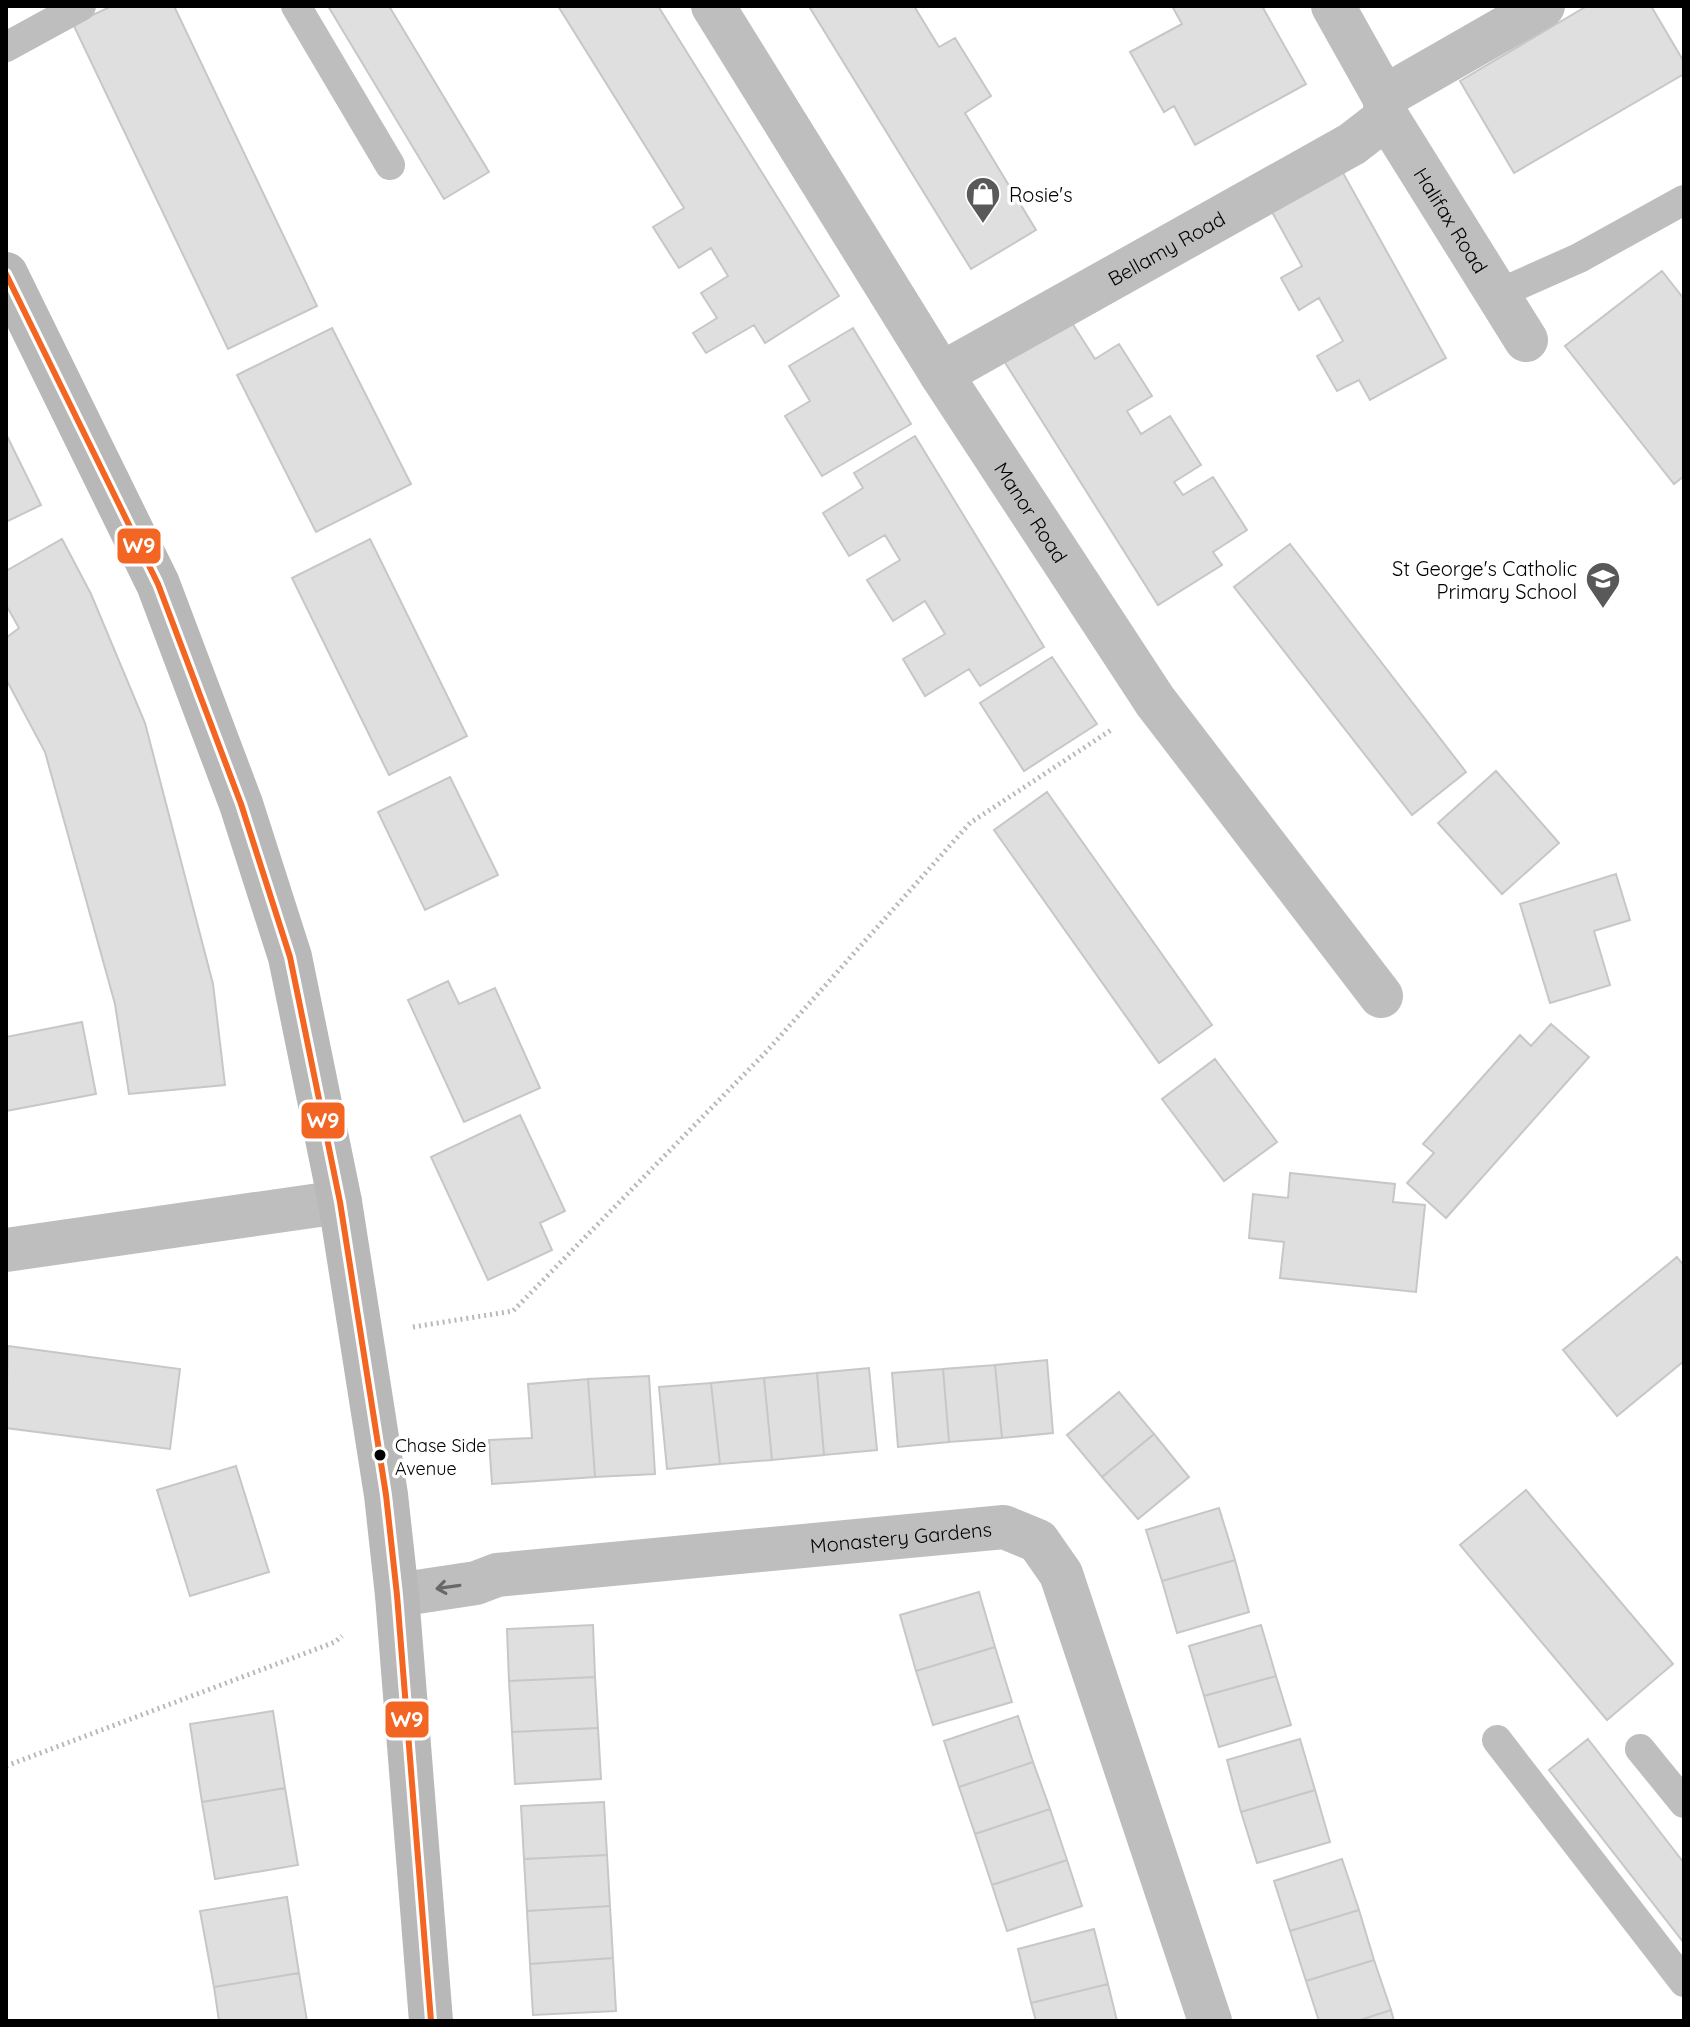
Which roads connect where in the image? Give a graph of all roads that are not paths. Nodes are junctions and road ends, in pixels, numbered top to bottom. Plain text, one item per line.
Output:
1 (81, 6) edge
2 (296, 6) edge
3 (713, 6) edge
4 (1333, 6) edge
5 (1543, 6) edge
6 (6, 47) edge
7 (1386, 107) junction
8 (390, 165) dead end
9 (1684, 200) edge
10 (6, 274) edge
11 (1498, 294) junction
12 (1526, 340) dead end
13 (941, 374) junction
14 (1381, 996) dead end
15 (340, 1202) junction
16 (6, 1250) edge
17 (397, 1595) junction
18 (1497, 1740) dead end
19 (1640, 1749) dead end
20 (1684, 1803) edge
21 (1684, 1982) edge
22 (431, 2021) edge
23 (1210, 2021) edge

1 - 6 lane
2 - 8 lane
3 - 13 street, Manor Road
4 - 7 street, Halifax Road
5 - 7 street
7 - 11 street, Halifax Road
7 - 13 street, Bellamy Road
9 - 11 lane
10 - 15 street
11 - 12 street, Halifax Road
13 - 14 street, Manor Road
15 - 16 street
15 - 17 street
17 - 22 street
23 -> 17 street, Monastery Gardens
18 - 21 lane
19 - 20 lane

